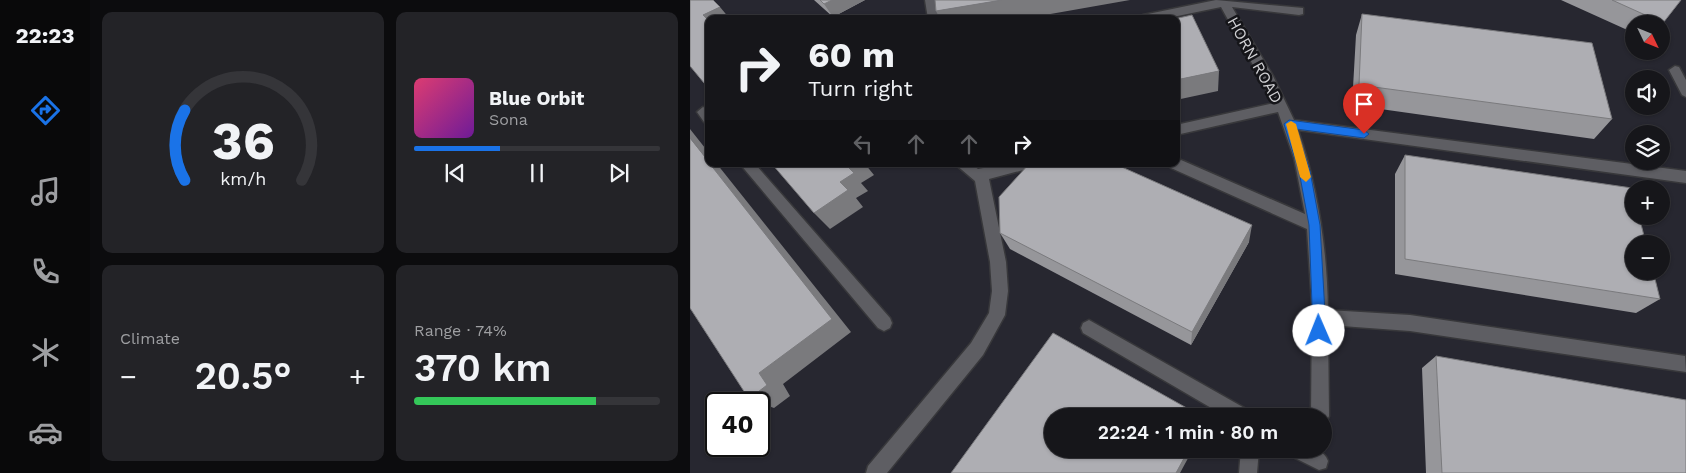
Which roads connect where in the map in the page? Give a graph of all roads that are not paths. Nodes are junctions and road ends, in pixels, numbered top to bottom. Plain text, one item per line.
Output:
1 (931, 0) edge
2 (1223, 2) edge
3 (1299, 11) dead end
4 (933, 15) edge
5 (1162, 15) edge
6 (1675, 70) dead end
7 (1686, 92) edge
8 (1281, 106) junction
9 (1289, 124) junction
10 (1180, 129) edge
11 (1180, 166) edge
12 (751, 167) edge
13 (966, 167) edge
14 (1013, 167) edge
15 (981, 174) junction
16 (1686, 177) edge
17 (1314, 225) junction
18 (1319, 317) junction
19 (884, 322) dead end
20 (1089, 328) dead end
21 (1685, 364) edge
22 (1228, 408) edge
23 (1320, 408) edge
24 (1249, 458) edge
25 (874, 473) edge
26 (1248, 473) edge

1 - 4 street
2 - 3 street
2 - 5 street
2 - 8 street, HORN ROAD
6 - 7 street
8 - 9 street, HORN ROAD
8 - 10 street
9 - 16 street
9 - 17 street, HORN ROAD
11 - 17 street
12 - 19 street
13 - 15 street
14 - 15 street
15 - 25 street
17 - 18 street, HORN ROAD
18 - 21 street
18 - 23 street, HORN ROAD
20 - 22 street
24 - 26 street

